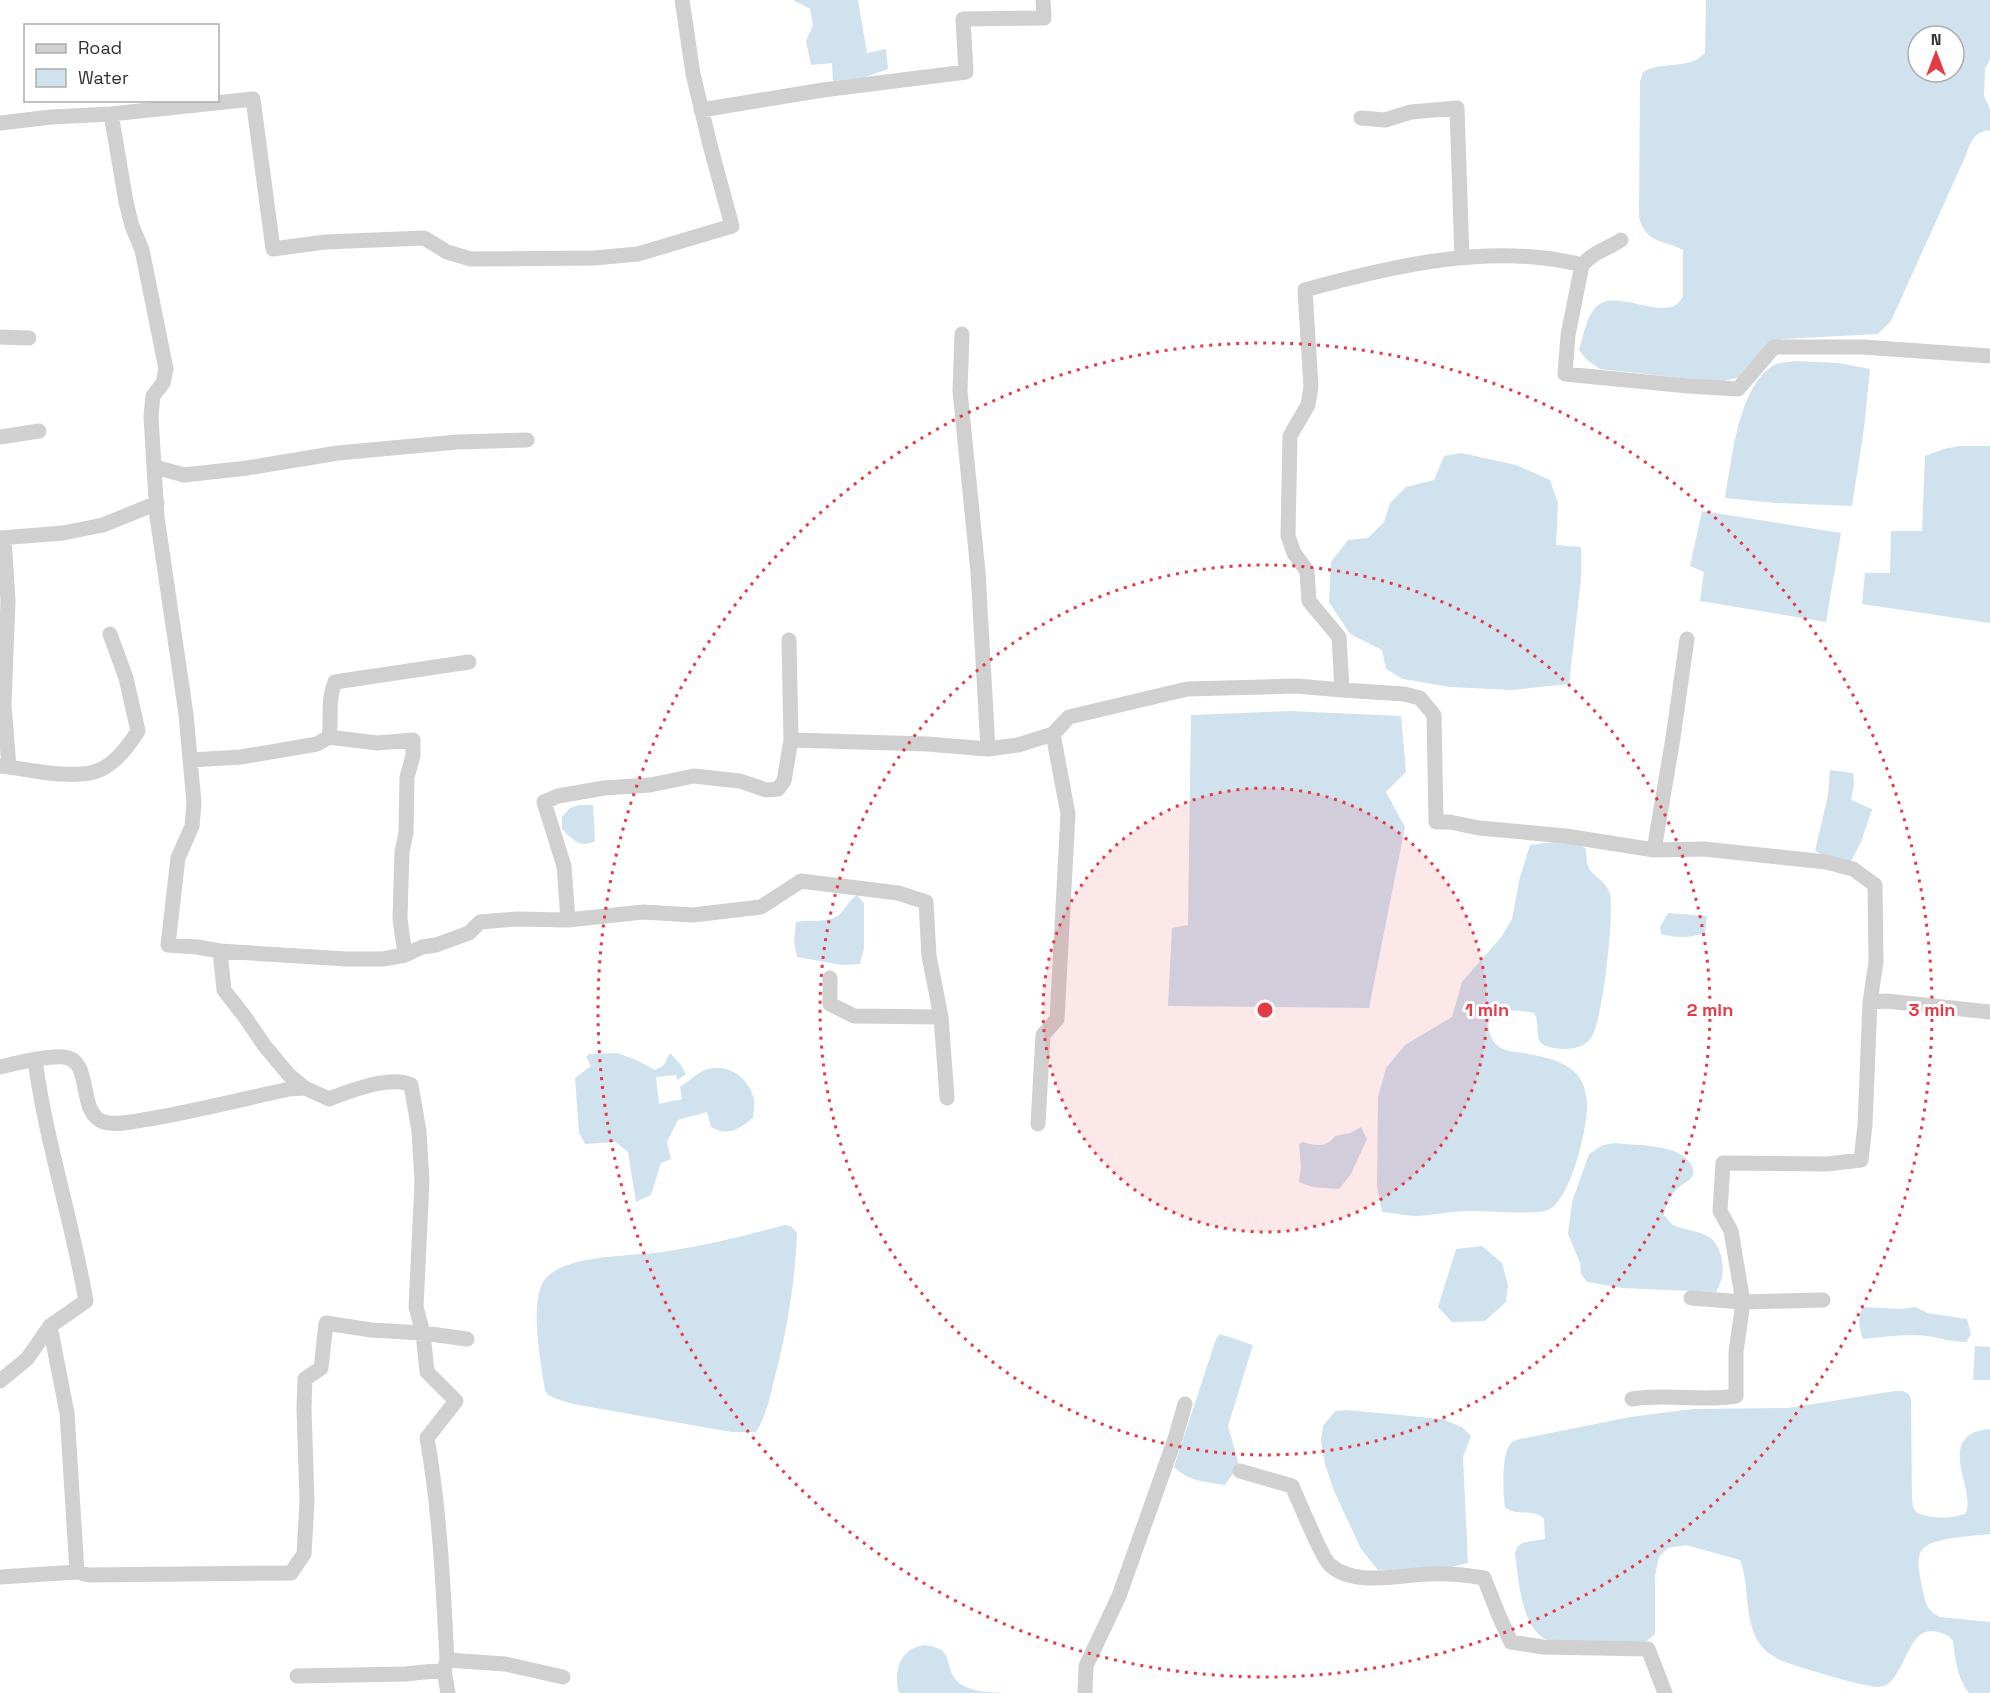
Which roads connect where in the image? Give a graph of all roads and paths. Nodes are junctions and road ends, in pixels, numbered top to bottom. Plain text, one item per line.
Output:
1 (682, 0) edge
2 (1042, 0) edge
3 (701, 110) junction
4 (111, 114) junction
5 (1361, 118) dead end
6 (0, 123) edge
7 (1621, 240) dead end
8 (1462, 258) junction
9 (1582, 265) junction
10 (962, 334) dead end
11 (0, 337) edge
12 (29, 338) dead end
13 (1990, 356) edge
14 (39, 431) dead end
15 (0, 437) edge
16 (527, 440) dead end
17 (154, 467) junction
18 (157, 502) junction
19 (2, 538) edge
20 (110, 634) dead end
21 (1687, 639) dead end
22 (789, 640) dead end
23 (469, 662) dead end
24 (1342, 690) junction
25 (1053, 734) junction
26 (329, 737) junction
27 (791, 740) junction
28 (988, 749) junction
29 (190, 760) junction
30 (4, 767) edge
31 (1654, 850) junction
32 (567, 920) junction
33 (220, 951) junction
34 (405, 955) junction
35 (830, 978) dead end
36 (1870, 1002) junction
37 (1990, 1012) edge
38 (940, 1017) junction
39 (35, 1060) junction
40 (0, 1066) edge
41 (305, 1088) junction
42 (947, 1098) dead end
43 (1038, 1124) dead end
44 (1691, 1298) dead end
45 (1823, 1300) dead end
46 (1743, 1302) junction
47 (51, 1326) junction
48 (423, 1333) junction
49 (467, 1339) dead end
50 (0, 1381) edge
51 (1632, 1399) dead end
52 (1185, 1404) dead end
53 (1240, 1471) dead end
54 (76, 1572) junction
55 (0, 1577) edge
56 (445, 1665) junction
57 (297, 1676) dead end
58 (563, 1677) dead end
59 (448, 1693) edge
60 (1085, 1693) edge
61 (1665, 1693) edge

1 - 3 street
2 - 3 street
3 - 4 street
4 - 6 street
4 - 17 street
5 - 8 street
7 - 9 street
8 - 9 street
8 - 24 street
9 - 13 street
10 - 28 street
11 - 12 street
14 - 15 street
16 - 17 street
17 - 18 street
18 - 19 street
18 - 29 street
19 - 30 street
20 - 30 street
21 - 31 street
22 - 27 street
23 - 26 street
24 - 25 street
24 - 31 street
25 - 28 street
25 - 43 street
26 - 29 street
26 - 34 street
27 - 28 street
27 - 32 street
29 - 33 street
31 - 36 street
32 - 34 street
32 - 38 street
33 - 34 street
33 - 41 street
35 - 38 street
36 - 37 street
36 - 46 street
38 - 42 street
39 - 40 street
39 - 41 street
39 - 47 street
41 - 48 street
44 - 46 street
45 - 46 street
46 - 51 street
47 - 50 street
47 - 54 street
48 - 49 street
48 - 54 street
48 - 56 street
52 - 60 street
53 - 61 street
54 - 55 street
56 - 57 street
56 - 58 street
56 - 59 street

